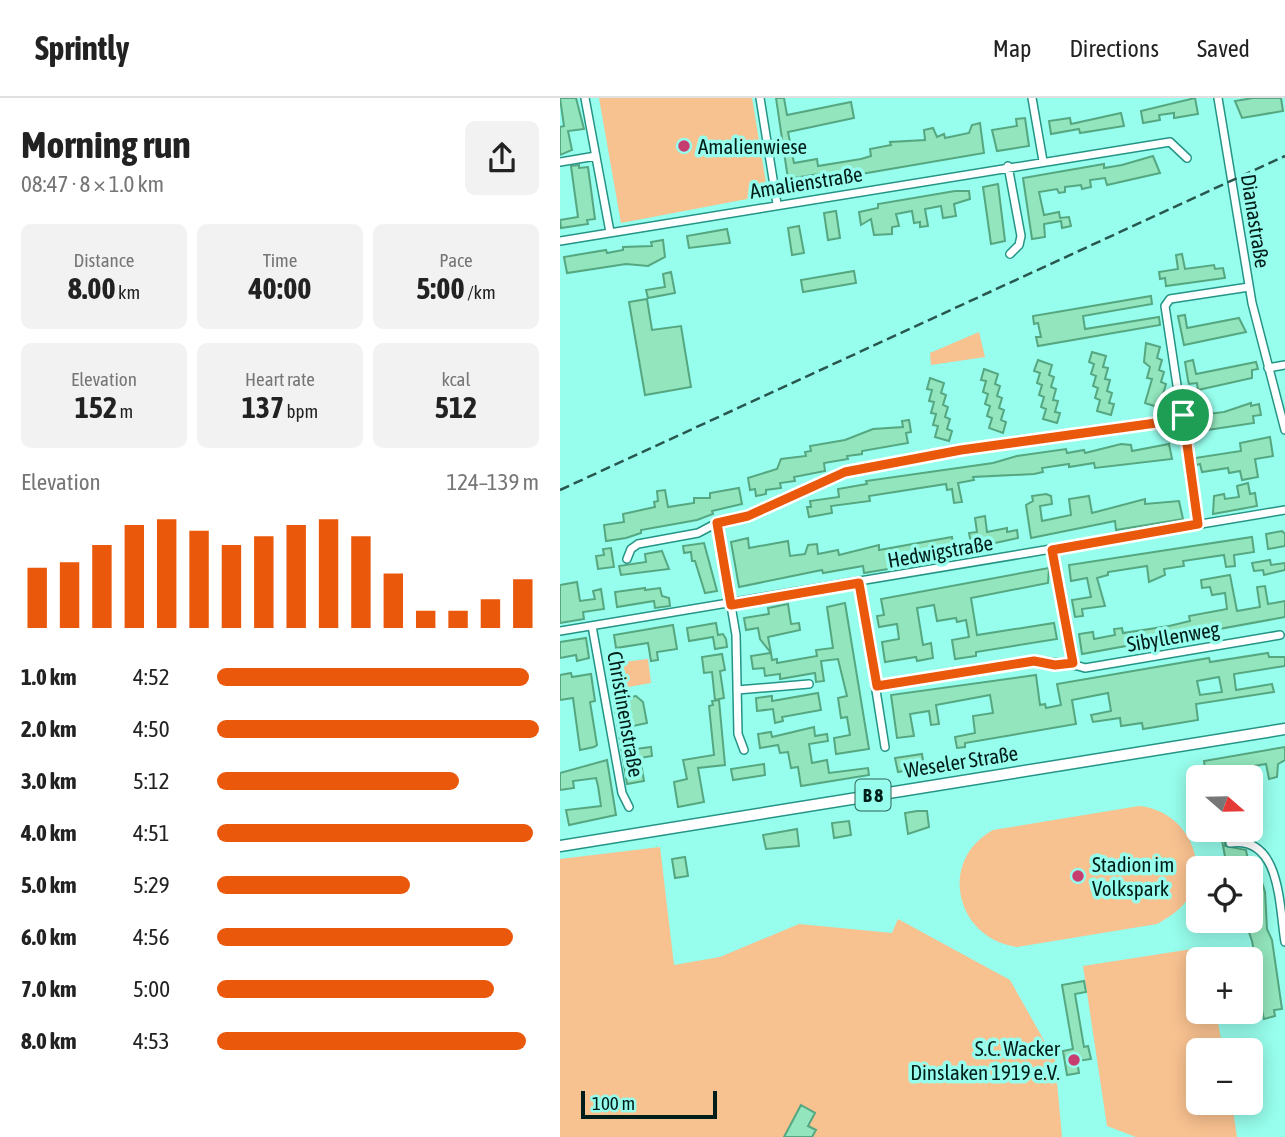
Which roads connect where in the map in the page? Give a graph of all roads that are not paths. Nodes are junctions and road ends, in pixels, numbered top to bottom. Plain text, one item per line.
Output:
1 (585, 98) edge
2 (760, 98) edge
3 (1032, 98) edge
4 (1219, 98) edge
5 (596, 156) junction
6 (1187, 158) dead end
7 (1043, 161) junction
8 (560, 162) edge
9 (1008, 166) junction
10 (777, 204) junction
11 (610, 232) junction
12 (560, 241) edge
13 (1010, 254) dead end
14 (1249, 287) junction
15 (1285, 365) edge
16 (1268, 368) junction
17 (1183, 415) junction
18 (1156, 423) junction
19 (1285, 430) edge
20 (1186, 441) junction
21 (1285, 510) edge
22 (717, 523) junction
23 (1198, 524) junction
24 (1052, 550) junction
25 (627, 559) dead end
26 (859, 583) junction
27 (731, 605) junction
28 (592, 626) junction
29 (560, 631) edge
30 (1280, 635) dead end
31 (1073, 663) junction
32 (809, 684) dead end
33 (877, 686) junction
34 (737, 690) junction
35 (1284, 729) edge
36 (886, 747) dead end
37 (744, 750) dead end
38 (629, 807) dead end
39 (1230, 843) dead end
40 (560, 846) edge
41 (1285, 942) edge

1 - 5 street
2 - 10 street
3 - 7 street
4 - 14 street, Dianastraße
5 - 8 street
5 - 11 street
6 - 7 street, Amalienstraße
7 - 9 street, Amalienstraße
9 - 10 street, Amalienstraße
9 - 13 street
10 - 11 street, Amalienstraße
11 - 12 street, Amalienstraße
14 - 16 street, Dianastraße
14 - 17 street
15 - 16 street
16 - 19 street, Dianastraße
17 - 18 street
17 - 20 street
18 - 20 street
18 - 22 street
20 - 23 street
21 - 23 street, Hedwigstraße
22 - 25 street
22 - 27 street
23 - 24 street, Hedwigstraße
24 - 26 street, Hedwigstraße
24 - 31 street
26 - 27 street, Hedwigstraße
26 - 33 street
27 - 28 street, Hedwigstraße
27 - 34 street
28 - 29 street, Hedwigstraße
28 - 38 street, Christinenstraße
30 - 31 street, Sibyllenweg
31 - 33 street, Sibyllenweg
32 - 34 street
33 - 36 street
34 - 37 street
35 - 40 main road, Weseler Straße / B 8
39 - 41 street

